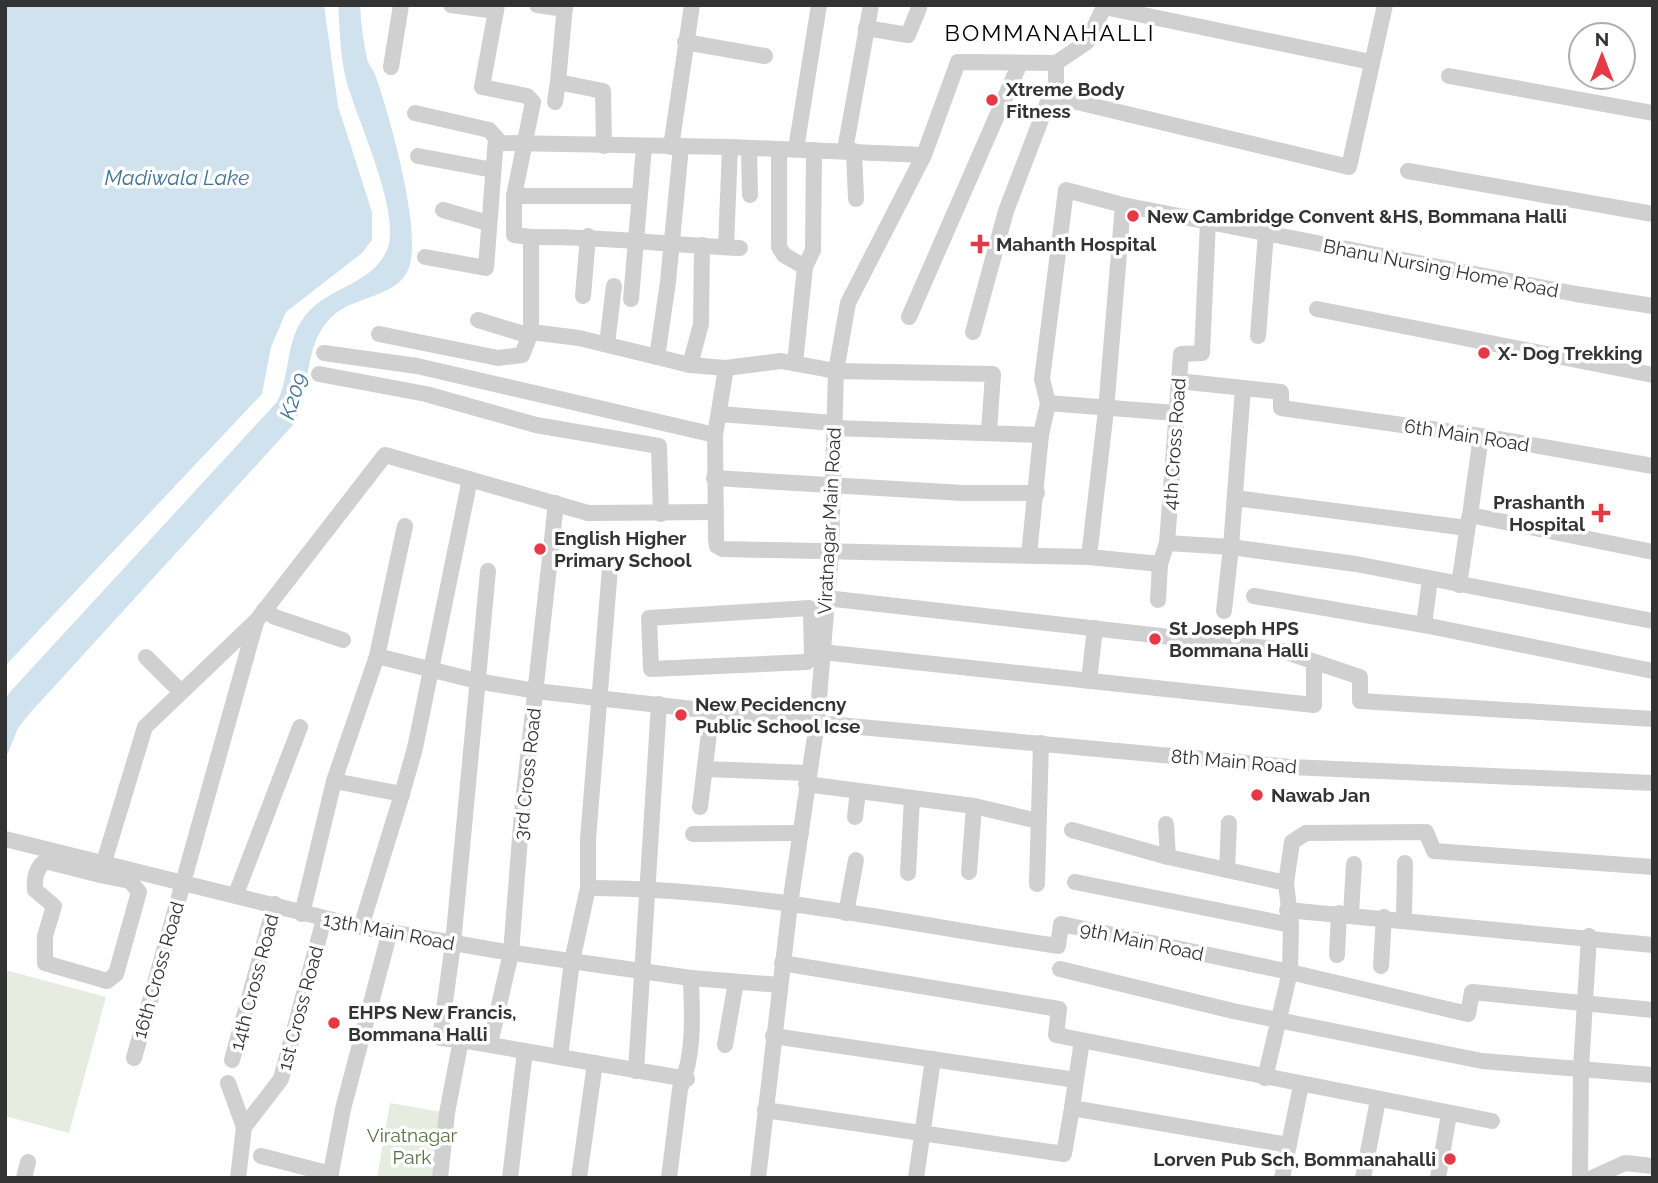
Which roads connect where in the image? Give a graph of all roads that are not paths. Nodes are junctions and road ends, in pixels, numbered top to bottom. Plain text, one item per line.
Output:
1 (401, 5) edge
2 (451, 5) edge
3 (537, 5) edge
4 (692, 5) edge
5 (819, 5) edge
6 (871, 5) edge
7 (1385, 5) edge
8 (1104, 6) edge
9 (565, 7) edge
10 (497, 8) edge
11 (919, 8) dead end
12 (866, 28) junction
13 (685, 42) junction
14 (765, 56) dead end
15 (1371, 62) junction
16 (1020, 63) junction
17 (1056, 63) junction
18 (391, 67) dead end
19 (1449, 76) dead end
20 (558, 82) junction
21 (1056, 97) junction
22 (555, 102) dead end
23 (415, 113) dead end
24 (1653, 113) edge
25 (496, 138) junction
26 (526, 144) junction
27 (604, 146) junction
28 (644, 147) junction
29 (676, 147) junction
30 (730, 147) junction
31 (749, 148) junction
32 (779, 149) junction
33 (796, 149) junction
34 (814, 150) junction
35 (850, 151) junction
36 (924, 155) junction
37 (418, 156) dead end
38 (493, 170) junction
39 (1408, 171) dead end
40 (750, 195) dead end
41 (514, 196) junction
42 (639, 196) junction
43 (856, 199) dead end
44 (1123, 205) junction
45 (443, 210) dead end
46 (1653, 214) edge
47 (1208, 222) junction
48 (488, 223) junction
49 (1266, 233) junction
50 (588, 236) junction
51 (531, 237) junction
52 (637, 243) junction
53 (672, 244) junction
54 (702, 245) junction
55 (425, 257) dead end
56 (805, 267) junction
57 (614, 286) dead end
58 (583, 296) dead end
59 (631, 299) dead end
60 (1653, 306) edge
61 (1317, 309) dead end
62 (909, 317) dead end
63 (478, 320) dead end
64 (973, 332) dead end
65 (379, 334) dead end
66 (531, 334) junction
67 (1258, 336) dead end
68 (607, 344) junction
69 (324, 353) dead end
70 (657, 357) junction
71 (795, 363) junction
72 (690, 365) junction
73 (726, 368) junction
74 (836, 370) junction
75 (319, 374) dead end
76 (1653, 375) edge
77 (1178, 381) junction
78 (1243, 388) junction
79 (1048, 403) junction
80 (1106, 410) junction
81 (720, 414) junction
82 (1175, 414) junction
83 (834, 425) junction
84 (989, 431) junction
85 (715, 435) junction
86 (1041, 435) junction
87 (1481, 436) junction
88 (1653, 466) edge
89 (714, 478) junction
90 (470, 479) junction
91 (834, 486) junction
92 (1037, 494) junction
93 (1235, 498) junction
94 (556, 503) junction
95 (716, 512) junction
96 (661, 514) junction
97 (1468, 522) junction
98 (405, 526) dead end
99 (1167, 543) junction
100 (1231, 547) junction
101 (831, 551) junction
102 (1653, 552) edge
103 (1029, 555) junction
104 (1089, 557) junction
105 (1160, 564) junction
106 (610, 568) dead end
107 (488, 571) dead end
108 (1430, 579) junction
109 (1459, 585) junction
110 (1254, 596) dead end
111 (826, 598) junction
112 (1158, 600) dead end
113 (1224, 611) dead end
114 (260, 615) junction
115 (1653, 621) edge
116 (1424, 625) junction
117 (1095, 628) junction
118 (343, 640) dead end
119 (819, 642) junction
120 (377, 656) junction
121 (146, 657) dead end
122 (1314, 662) junction
123 (430, 670) junction
124 (1653, 671) edge
125 (477, 681) junction
126 (1089, 681) junction
127 (536, 691) junction
128 (181, 692) junction
129 (599, 696) junction
130 (659, 704) junction
131 (712, 709) junction
132 (1653, 719) edge
133 (817, 723) junction
134 (300, 727) dead end
135 (1041, 743) junction
136 (705, 769) junction
137 (807, 778) junction
138 (334, 781) junction
139 (1653, 783) edge
140 (858, 791) junction
141 (402, 794) junction
142 (912, 798) junction
143 (974, 806) junction
144 (700, 807) dead end
145 (855, 817) dead end
146 (1038, 821) junction
147 (1229, 823) dead end
148 (1166, 824) dead end
149 (1072, 830) dead end
150 (800, 833) junction
151 (693, 834) dead end
152 (5, 839) edge
153 (1168, 857) junction
154 (856, 860) dead end
155 (1405, 863) dead end
156 (1354, 864) dead end
157 (1653, 867) edge
158 (102, 869) junction
159 (1227, 870) junction
160 (969, 872) dead end
161 (908, 873) dead end
162 (183, 881) junction
163 (1075, 882) dead end
164 (1037, 884) dead end
165 (1286, 884) junction
166 (587, 888) junction
167 (645, 888) junction
168 (236, 894) junction
169 (275, 904) junction
170 (789, 904) junction
171 (846, 913) junction
172 (302, 914) junction
173 (1345, 914) junction
174 (1384, 917) junction
175 (1289, 918) junction
176 (324, 919) junction
177 (1404, 919) junction
178 (361, 927) junction
179 (390, 931) junction
180 (1589, 936) junction
181 (453, 944) junction
182 (1653, 945) edge
183 (511, 953) junction
184 (1337, 955) dead end
185 (572, 961) junction
186 (782, 963) junction
187 (1381, 966) dead end
188 (1060, 969) dead end
189 (641, 971) junction
190 (1290, 972) junction
191 (691, 978) junction
192 (736, 982) junction
193 (780, 985) junction
194 (1585, 1004) junction
195 (1653, 1010) edge
196 (1279, 1020) junction
197 (774, 1036) junction
198 (461, 1040) junction
199 (1082, 1041) junction
200 (490, 1044) junction
201 (725, 1045) dead end
202 (525, 1051) junction
203 (560, 1057) junction
204 (134, 1058) dead end
205 (933, 1059) junction
206 (232, 1060) dead end
207 (595, 1063) junction
208 (1581, 1069) junction
209 (636, 1071) junction
210 (1653, 1075) edge
211 (1265, 1078) junction
212 (687, 1079) junction
213 (1076, 1080) junction
214 (228, 1083) dead end
215 (1301, 1085) junction
216 (1378, 1100) junction
217 (1072, 1108) junction
218 (765, 1110) junction
219 (1450, 1114) junction
220 (1492, 1121) dead end
221 (244, 1127) junction
222 (921, 1133) junction
223 (1289, 1145) junction
224 (261, 1156) dead end
225 (1653, 1166) edge
226 (330, 1176) edge
227 (238, 1178) edge
228 (440, 1178) edge
229 (510, 1178) edge
230 (579, 1178) edge
231 (669, 1178) edge
232 (758, 1178) edge
233 (916, 1178) edge
234 (1282, 1178) edge
235 (1363, 1178) edge
236 (1438, 1178) edge
237 (1580, 1178) edge
238 (1592, 1178) edge

1 - 18 street
2 - 10 street
3 - 9 street
4 - 13 street
5 - 33 street
6 - 12 street
7 - 15 street
8 - 15 street
8 - 17 street
9 - 20 street
10 - 26 street
11 - 12 street
12 - 35 street
13 - 14 street
13 - 29 street
15 - 21 street
16 - 17 street, Viratnagar Main Road
16 - 36 street, Viratnagar Main Road
16 - 62 street
17 - 21 street
19 - 24 street
20 - 22 street
20 - 27 street
21 - 64 street
23 - 25 street
25 - 26 street
25 - 38 street
26 - 27 street
26 - 41 street
27 - 28 street
28 - 29 street
28 - 42 street
29 - 30 street
29 - 53 street
30 - 31 street
30 - 54 street
31 - 32 street
31 - 40 street
32 - 33 street
32 - 56 street
33 - 34 street
34 - 35 street
34 - 56 street
35 - 36 street
35 - 43 street
36 - 74 street, Viratnagar Main Road
37 - 38 street
38 - 48 street
39 - 46 street
41 - 42 street
41 - 51 street
42 - 52 street
44 - 47 street, Bhanu Nursing Home Road
44 - 79 street, Bhanu Nursing Home Road
44 - 80 street
45 - 48 street
47 - 49 street, Bhanu Nursing Home Road
47 - 77 street, 4th Cross Road
48 - 55 street
49 - 60 street, Bhanu Nursing Home Road
49 - 67 street
50 - 51 street
50 - 52 street
50 - 58 street
51 - 66 street
52 - 53 street
52 - 59 street
53 - 54 street
53 - 70 street
54 - 72 street
56 - 71 street
57 - 68 street
61 - 76 street
63 - 66 street
65 - 66 street
66 - 68 street
68 - 70 street
69 - 85 street
70 - 72 street
71 - 73 street
71 - 74 street
72 - 73 street
73 - 81 street
74 - 83 street, Viratnagar Main Road
74 - 84 street
75 - 96 street
77 - 78 street
77 - 82 street, 4th Cross Road
78 - 87 street, 6th Main Road
78 - 93 street
79 - 80 street
79 - 86 street
80 - 82 street
80 - 104 street
81 - 83 street
81 - 85 street
82 - 99 street, 4th Cross Road
83 - 84 street
83 - 91 street, Viratnagar Main Road
84 - 86 street
85 - 89 street
86 - 92 street
87 - 88 street, 6th Main Road
87 - 97 street
89 - 91 street
89 - 95 street
90 - 94 street
90 - 114 street
90 - 123 street
91 - 92 street
91 - 101 street, Viratnagar Main Road
92 - 103 street
93 - 97 street
93 - 100 street
94 - 96 street
94 - 127 street, 3rd Cross Road
95 - 96 street
95 - 101 street
97 - 102 street
97 - 109 street
98 - 120 street
99 - 100 street
99 - 105 street, 4th Cross Road
100 - 108 street
100 - 113 street
101 - 103 street
101 - 111 street, Viratnagar Main Road
103 - 104 street
104 - 105 street
105 - 112 street, 4th Cross Road
106 - 129 street
107 - 125 street
108 - 109 street
108 - 116 street
109 - 115 street
110 - 116 street
111 - 117 street
111 - 119 street, Viratnagar Main Road
114 - 118 street
114 - 128 street
114 - 162 street, 16th Cross Road
116 - 124 street
117 - 122 street
117 - 126 street
119 - 119 street
119 - 126 street
119 - 133 street, Viratnagar Main Road
120 - 123 street, 8th Main Road
120 - 138 street
121 - 128 street
122 - 126 street
122 - 132 street
123 - 125 street, 8th Main Road
123 - 141 street
125 - 127 street, 8th Main Road
125 - 181 street
127 - 129 street, 8th Main Road
127 - 183 street, 3rd Cross Road
128 - 158 street
129 - 130 street, 8th Main Road
129 - 166 street
130 - 131 street, 8th Main Road
130 - 167 street
131 - 133 street, 8th Main Road
131 - 136 street
133 - 135 street, 8th Main Road
133 - 137 street, Viratnagar Main Road
134 - 168 street
135 - 139 street, 8th Main Road
135 - 146 street
136 - 137 street
136 - 144 street
137 - 140 street
137 - 150 street, Viratnagar Main Road
138 - 141 street
138 - 172 street
140 - 142 street
140 - 145 street
141 - 178 street
142 - 143 street
142 - 161 street
143 - 146 street
143 - 160 street
146 - 164 street
147 - 159 street
148 - 153 street
149 - 153 street
150 - 151 street
150 - 170 street, Viratnagar Main Road
152 - 158 street, 13th Main Road
153 - 159 street
154 - 171 street
155 - 177 street
156 - 173 street
157 - 165 street
158 - 158 street
158 - 162 street, 13th Main Road
159 - 165 street
162 - 168 street, 13th Main Road
162 - 204 street, 16th Cross Road
163 - 175 street
165 - 175 street
166 - 167 street, 9th Main Road
166 - 185 street
167 - 170 street, 9th Main Road
167 - 189 street
168 - 169 street, 13th Main Road
169 - 172 street, 13th Main Road
169 - 206 street, 14th Cross Road
170 - 171 street, 9th Main Road
170 - 186 street, Viratnagar Main Road
171 - 190 street, 9th Main Road
172 - 176 street, 13th Main Road
173 - 174 street
173 - 175 street
173 - 184 street
174 - 177 street
174 - 187 street
175 - 190 street
176 - 178 street, 13th Main Road
176 - 221 street, 1st Cross Road
177 - 180 street
178 - 179 street, 13th Main Road
179 - 181 street, 13th Main Road
179 - 226 street
180 - 182 street
180 - 194 street
181 - 183 street, 13th Main Road
181 - 198 street
183 - 185 street, 13th Main Road
183 - 200 street, 3rd Cross Road
185 - 189 street, 13th Main Road
185 - 203 street
186 - 193 street, Viratnagar Main Road
186 - 199 street
188 - 196 street
189 - 191 street, 13th Main Road
189 - 209 street
190 - 194 street, 9th Main Road
190 - 196 street
191 - 192 street, 13th Main Road
191 - 212 street
192 - 193 street, 13th Main Road
192 - 201 street
193 - 197 street, Viratnagar Main Road
194 - 195 street, 9th Main Road
194 - 208 street
196 - 208 street
196 - 211 street
197 - 205 street
197 - 218 street, Viratnagar Main Road
198 - 200 street
198 - 228 street
199 - 211 street
199 - 213 street
200 - 202 street
202 - 203 street
202 - 229 street
203 - 207 street
205 - 213 street
205 - 222 street
207 - 209 street
207 - 230 street
208 - 210 street
208 - 237 street
209 - 212 street
211 - 215 street
212 - 231 street
213 - 217 street
214 - 221 street
215 - 216 street
215 - 223 street
216 - 219 street
216 - 235 street
217 - 222 street
217 - 223 street
218 - 222 street
218 - 232 street, Viratnagar Main Road
219 - 220 street
219 - 236 street
221 - 227 street
222 - 233 street
223 - 234 street
224 - 226 street
225 - 238 street

